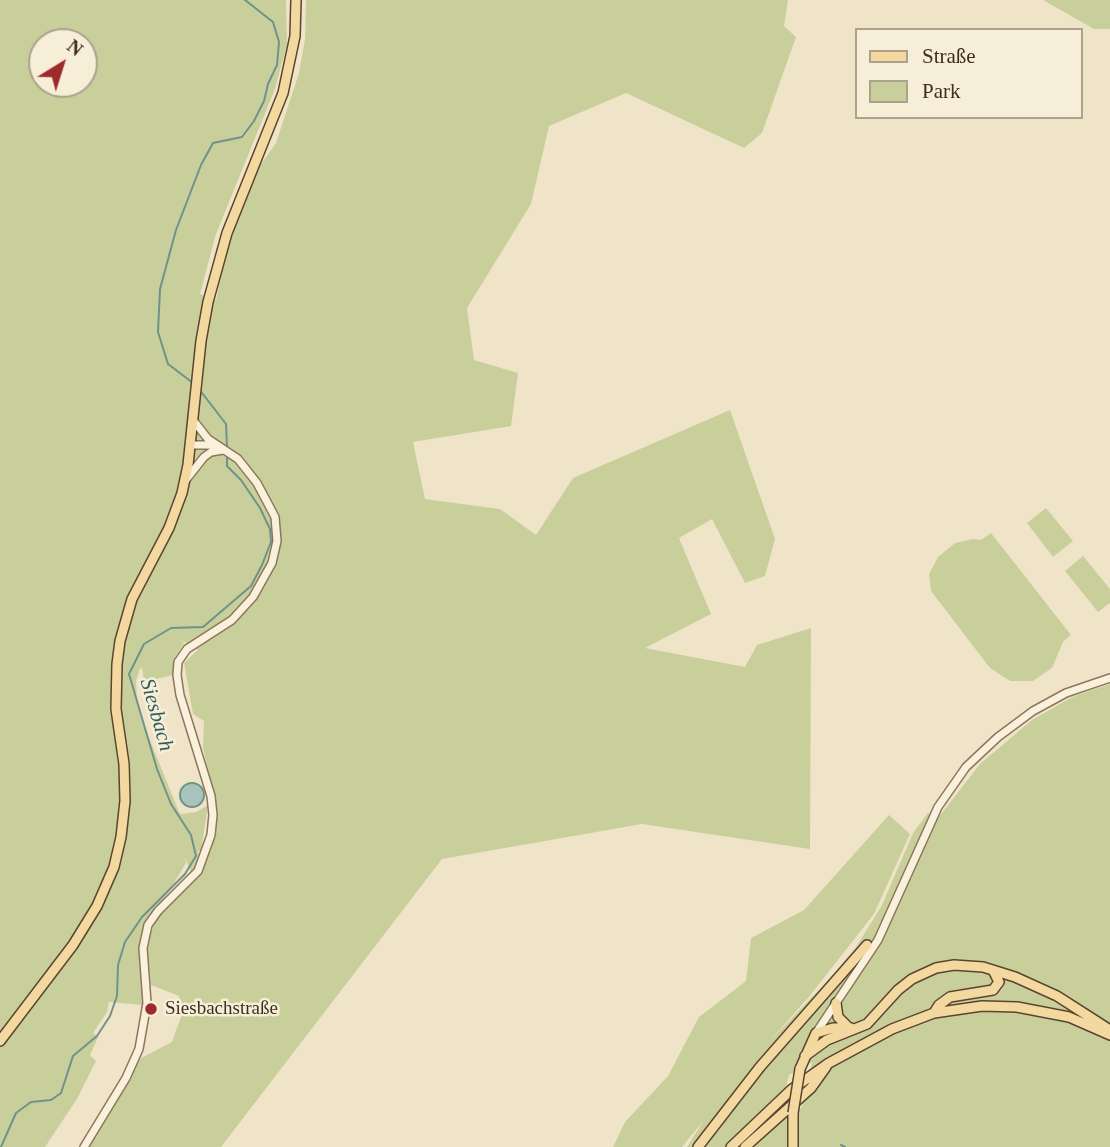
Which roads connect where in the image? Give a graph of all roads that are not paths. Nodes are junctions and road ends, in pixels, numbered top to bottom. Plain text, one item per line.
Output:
1 (296, 0) edge
2 (193, 420) junction
3 (190, 445) junction
4 (215, 445) junction
5 (223, 450) junction
6 (209, 453) junction
7 (185, 481) junction
8 (1110, 678) edge
9 (888, 920) junction
10 (867, 945) joint
11 (993, 970) junction
12 (836, 1003) junction
13 (934, 1013) junction
14 (853, 1028) junction
15 (1110, 1030) edge
16 (816, 1033) junction
17 (1110, 1035) edge
18 (0, 1041) edge
19 (805, 1056) junction
20 (829, 1063) junction
21 (84, 1147) edge
22 (698, 1147) edge
23 (731, 1147) edge
24 (744, 1147) edge
25 (793, 1147) edge

1 - 2 main road
2 - 3 main road
2 - 4 street
3 - 4 street
3 - 6 street
3 - 7 main road
4 - 5 street
5 - 6 street
5 - 21 street
6 - 7 street
7 - 18 main road
8 - 9 street
9 - 10 street
9 - 12 street
10 - 22 main road
11 - 13 main road
11 - 14 main road
11 - 15 main road
12 - 14 main road
12 - 16 street
13 - 17 main road
13 - 20 main road
14 - 16 main road
14 - 19 main road
16 - 19 main road
19 - 25 main road, bridge
20 - 23 main road
20 - 24 main road

